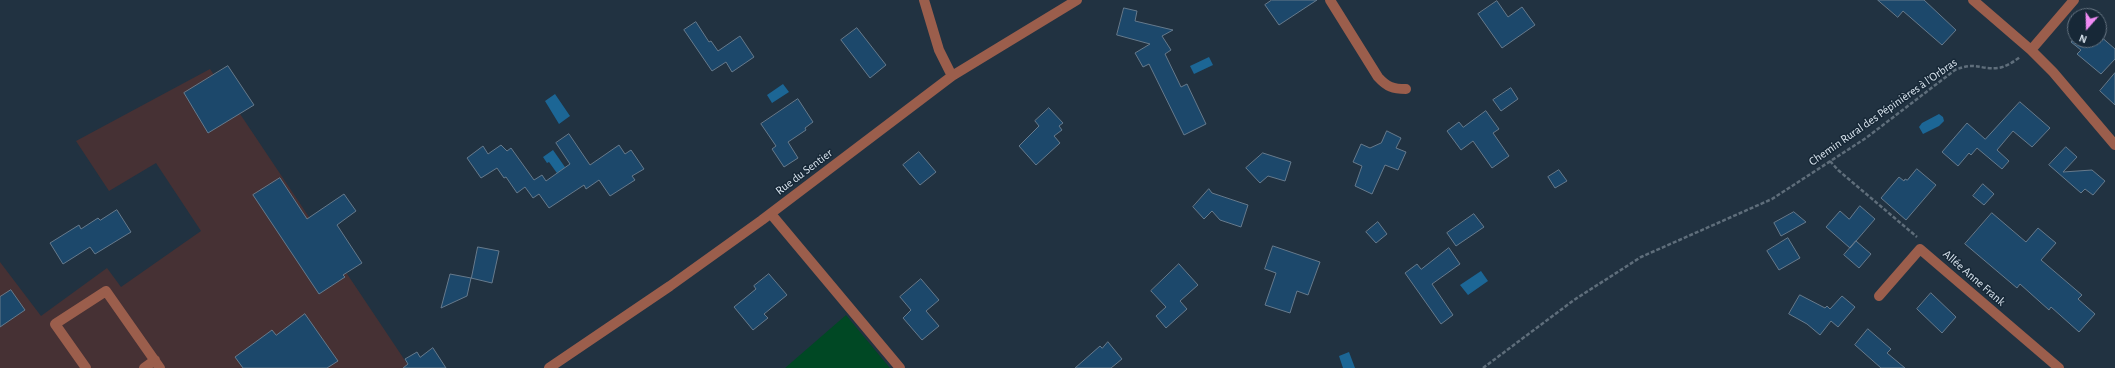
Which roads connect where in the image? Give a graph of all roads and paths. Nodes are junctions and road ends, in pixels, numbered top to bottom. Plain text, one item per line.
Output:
1 (924, 0) edge
2 (1077, 0) edge
3 (1330, 0) edge
4 (1973, 0) edge
5 (2074, 0) edge
6 (2031, 50) junction
7 (952, 76) junction
8 (1406, 89) dead end
9 (2115, 144) edge
10 (1830, 161) junction
11 (771, 214) junction
12 (1920, 249) junction
13 (1879, 296) dead end
14 (157, 364) edge
15 (86, 368) edge
16 (144, 368) edge
17 (549, 368) edge
18 (900, 368) edge
19 (1483, 368) edge
20 (2059, 368) edge

1 - 7 street
2 - 7 street, Rue du Sentier
3 - 8 street
4 - 6 street
5 - 6 street
6 - 9 street
6 - 10 path, Chemin Rural des Pépinières à l’Orbras
7 - 11 street, Rue du Sentier
10 - 12 path
10 - 19 path, Chemin Rural des Pépinières à l’Orbras
11 - 17 street, Rue du Sentier
11 - 18 street
12 - 13 street
12 - 20 street, Allée Anne Frank
14 - 15 street
14 - 16 street

